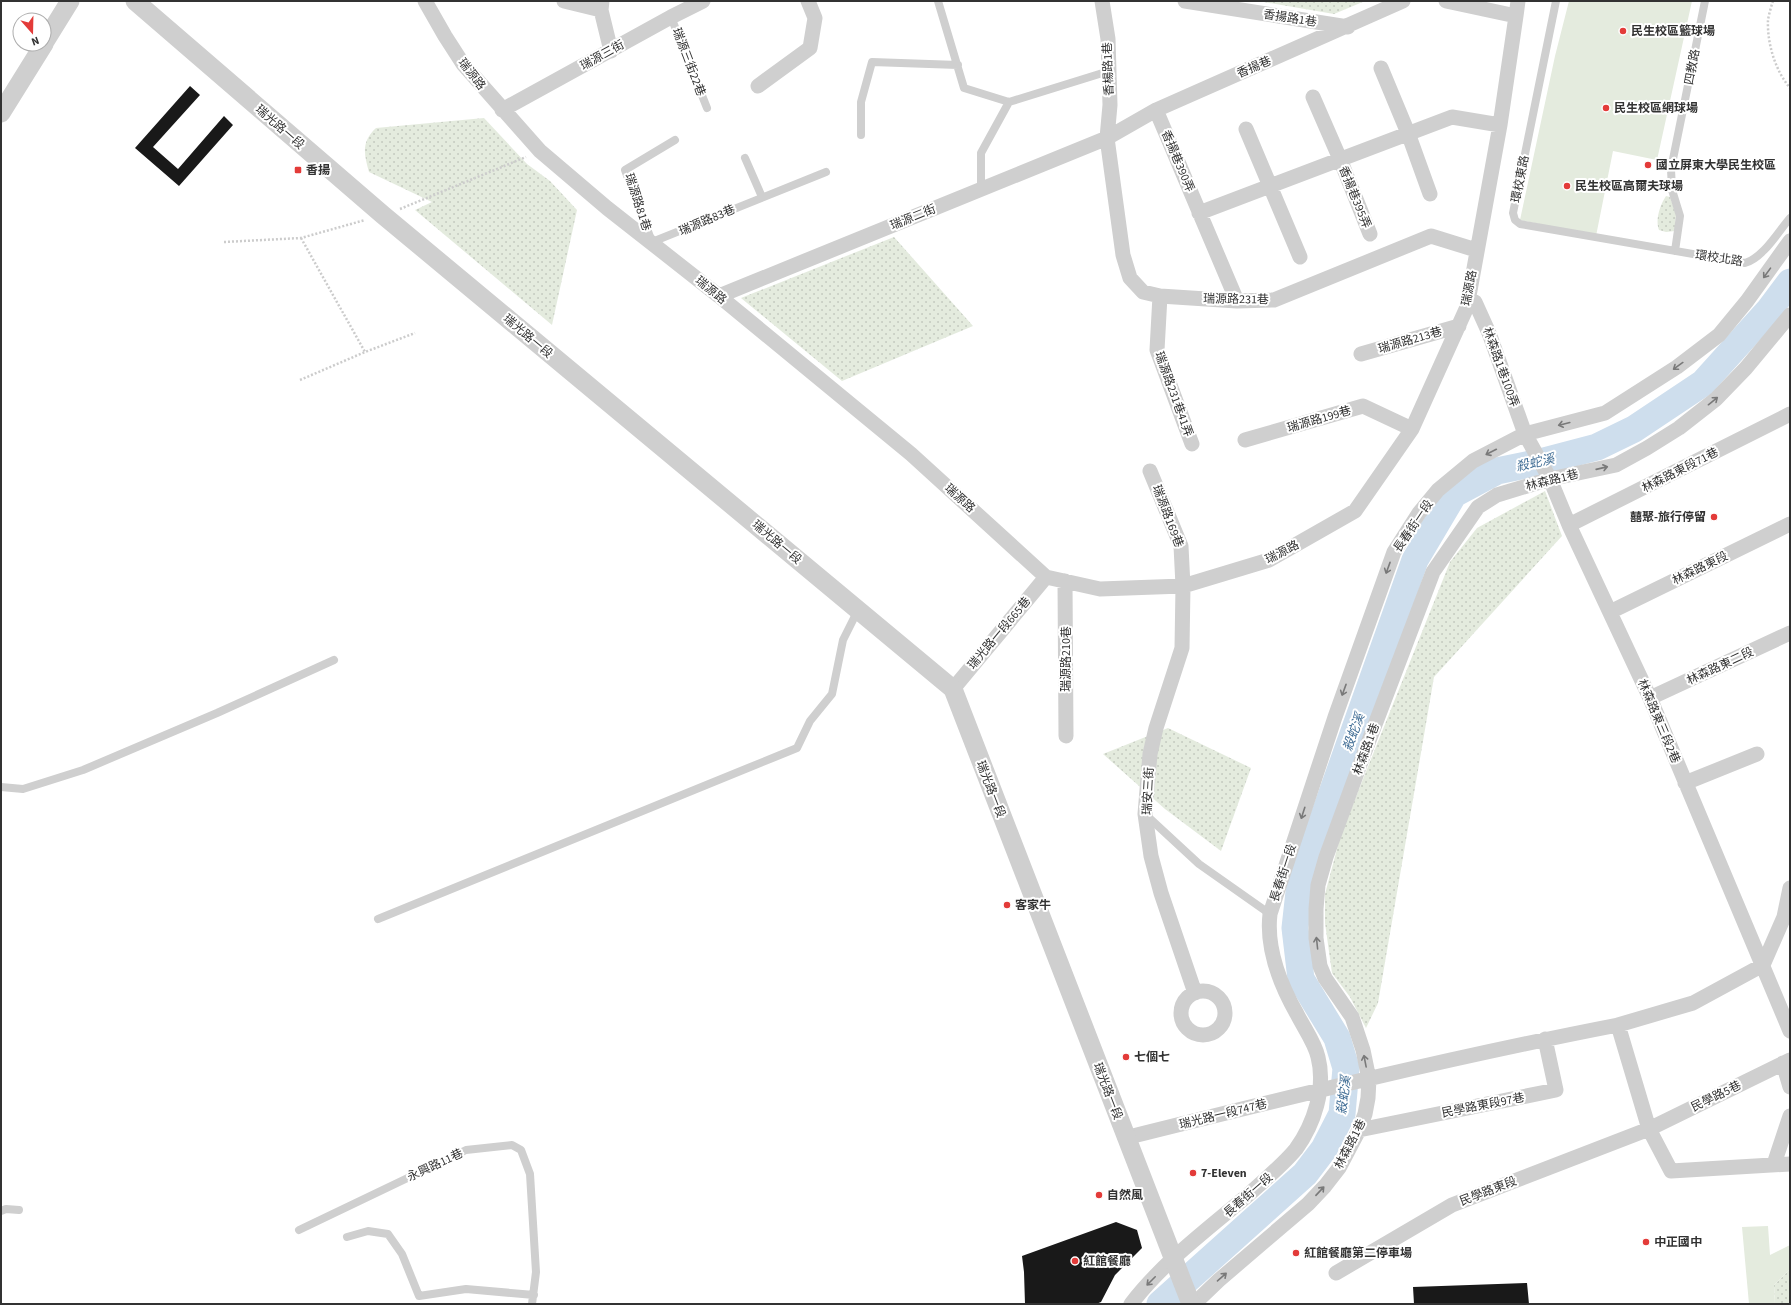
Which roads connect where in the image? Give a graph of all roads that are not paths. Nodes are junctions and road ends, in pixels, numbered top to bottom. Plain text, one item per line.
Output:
1 (70, 1) edge
2 (135, 1) edge
3 (425, 1) edge
4 (564, 1) edge
5 (703, 1) edge
6 (808, 1) edge
7 (938, 1) edge
8 (1102, 1) edge
9 (1185, 1) edge
10 (1403, 1) edge
11 (1446, 1) edge
12 (1518, 1) edge
13 (1556, 1) edge
14 (1705, 1) edge
15 (601, 6) edge
16 (1516, 16) junction
17 (671, 17) junction
18 (1348, 27) junction
19 (52, 31) edge
20 (611, 51) junction
21 (39, 52) edge
22 (958, 65) junction
23 (1381, 68) dead end
24 (1108, 71) junction
25 (758, 86) dead end
26 (1313, 97) dead end
27 (1010, 102) junction
28 (707, 108) dead end
29 (502, 110) junction
30 (1156, 110) junction
31 (1, 113) edge
32 (1500, 125) junction
33 (1246, 129) dead end
34 (1408, 133) junction
35 (861, 135) dead end
36 (1107, 138) junction
37 (675, 140) dead end
38 (745, 158) dead end
39 (1340, 159) junction
40 (826, 172) dead end
41 (1270, 186) junction
42 (981, 189) junction
43 (1430, 194) dead end
44 (762, 197) junction
45 (1200, 213) junction
46 (1790, 218) edge
47 (1370, 234) dead end
48 (1790, 241) edge
49 (652, 242) junction
50 (1476, 250) junction
51 (1675, 251) junction
52 (1300, 257) dead end
53 (719, 296) junction
54 (1160, 296) junction
55 (1237, 301) junction
56 (1475, 302) dead end
57 (1790, 315) edge
58 (1459, 326) junction
59 (1361, 354) dead end
60 (1790, 414) edge
61 (1412, 429) junction
62 (1525, 434) junction
63 (1245, 440) dead end
64 (1192, 444) dead end
65 (1150, 471) dead end
66 (1550, 479) junction
67 (1790, 524) edge
68 (1569, 525) junction
69 (1046, 577) junction
70 (1065, 581) junction
71 (1183, 586) junction
72 (858, 609) junction
73 (1610, 612) junction
74 (1790, 633) edge
75 (334, 660) dead end
76 (953, 689) junction
77 (1650, 698) junction
78 (1066, 736) dead end
79 (1757, 754) dead end
80 (1686, 783) junction
81 (1, 787) edge
82 (1145, 814) junction
83 (1790, 888) edge
84 (1270, 914) junction
85 (378, 919) dead end
86 (1763, 965) junction
87 (1195, 993) dead end
88 (1618, 1024) junction
89 (1790, 1031) edge
90 (1545, 1039) junction
91 (1787, 1062) edge
92 (1369, 1079) junction
93 (1790, 1087) edge
94 (1320, 1089) junction
95 (1790, 1116) edge
96 (1649, 1129) junction
97 (1359, 1130) junction
98 (1126, 1138) junction
99 (1774, 1164) junction
100 (1790, 1164) edge
101 (19, 1210) dead end
102 (1, 1211) edge
103 (299, 1230) dead end
104 (347, 1237) dead end
105 (1173, 1259) junction
106 (1336, 1273) dead end
107 (534, 1295) junction
108 (532, 1304) edge
109 (1131, 1304) edge
110 (1192, 1304) edge

1 - 19 street
2 - 72 street, 瑞光路一段
3 - 29 street, 瑞源路
4 - 15 street
5 - 17 street, 瑞源三街
6 - 25 street
7 - 22 lane
8 - 24 street, 香楊路1巷
9 - 18 street, 香揚路1巷
10 - 18 street, 香揚巷
11 - 16 street
12 - 16 street
13 - 51 lane, 環校東路
14 - 51 lane, 四教路
15 - 20 street
16 - 32 street
17 - 20 street, 瑞源三街
17 - 28 lane, 瑞源三街22巷
18 - 30 street, 香揚巷
20 - 29 street, 瑞源三街
21 - 31 street
22 - 27 lane
22 - 35 lane
23 - 34 street
24 - 27 lane
24 - 36 street, 香楊路1巷
26 - 39 street, 香揚巷395弄
27 - 42 lane
29 - 49 street, 瑞源路
30 - 36 street, 香揚巷
30 - 45 street, 香揚巷390弄
32 - 34 street
32 - 50 street
33 - 41 street
34 - 39 street
34 - 43 street
36 - 42 street, 瑞源二街
36 - 54 street, 瑞源路231巷
37 - 49 lane, 瑞源路81巷
38 - 44 lane
39 - 41 street
39 - 47 street, 香揚巷395弄
40 - 44 lane, 瑞源路83巷
41 - 45 street
41 - 52 street
42 - 53 street, 瑞源二街
44 - 49 lane, 瑞源路83巷
45 - 55 street, 香揚巷390弄
46 - 51 lane, 環校北路
48 -> 62 street
49 - 53 street, 瑞源路
50 - 55 street, 瑞源路231巷
50 - 58 street, 瑞源路
53 - 69 street, 瑞源路
54 - 55 street, 瑞源路231巷
54 - 64 street, 瑞源路231巷41弄
56 - 62 street, 林森路1巷100弄
66 -> 57 street, 林森路1巷
58 - 59 street, 瑞源路213巷
58 - 61 street, 瑞源路
60 - 68 street, 林森路東段71巷
61 - 63 street, 瑞源路199巷
61 - 71 street, 瑞源路
62 - 66 street, 林森路1巷100弄
62 -> 84 street, 長春街一段
65 - 71 street, 瑞源路169巷
66 - 68 street, 林森路東三段2巷
92 -> 66 street, 林森路1巷
67 - 73 street, 林森路東段
68 - 73 street, 林森路東三段2巷
69 - 70 street, 瑞源路
69 - 76 street, 瑞光路一段665巷
70 - 71 street, 瑞源路
70 - 78 street, 瑞源路210巷
71 - 82 street, 瑞安三街
72 - 76 street, 瑞光路一段
72 - 85 lane
73 - 77 street, 林森路東三段2巷
74 - 77 street, 林森路東二段
75 - 81 lane
76 - 98 street, 瑞光路一段
77 - 80 street, 林森路東三段2巷
79 - 80 street
80 - 86 street, 林森路東三段2巷
82 - 84 lane
82 - 87 street, 瑞安三街
83 - 86 street
84 - 94 street, 長春街一段
86 - 88 street
86 - 89 street, 林森路東三段2巷
88 - 90 street
88 - 96 street
90 - 92 street
90 - 97 street, 民學路東段97巷
91 - 93 street
91 - 96 street, 民學路5巷
92 - 94 street, 瑞光路一段747巷
92 - 97 street, 林森路1巷
94 - 98 street, 瑞光路一段747巷
94 - 105 street, 長春街一段
95 - 99 street
96 - 99 street
96 - 106 street, 民學路東段
110 -> 97 street, 林森路1巷
98 - 105 street, 瑞光路一段
99 - 100 street
101 - 102 lane
103 - 107 lane, 永興路11巷
104 - 107 lane
105 -> 109 street, 長春街一段
105 - 110 street, 瑞光路一段
107 - 108 lane, 永興路11巷

